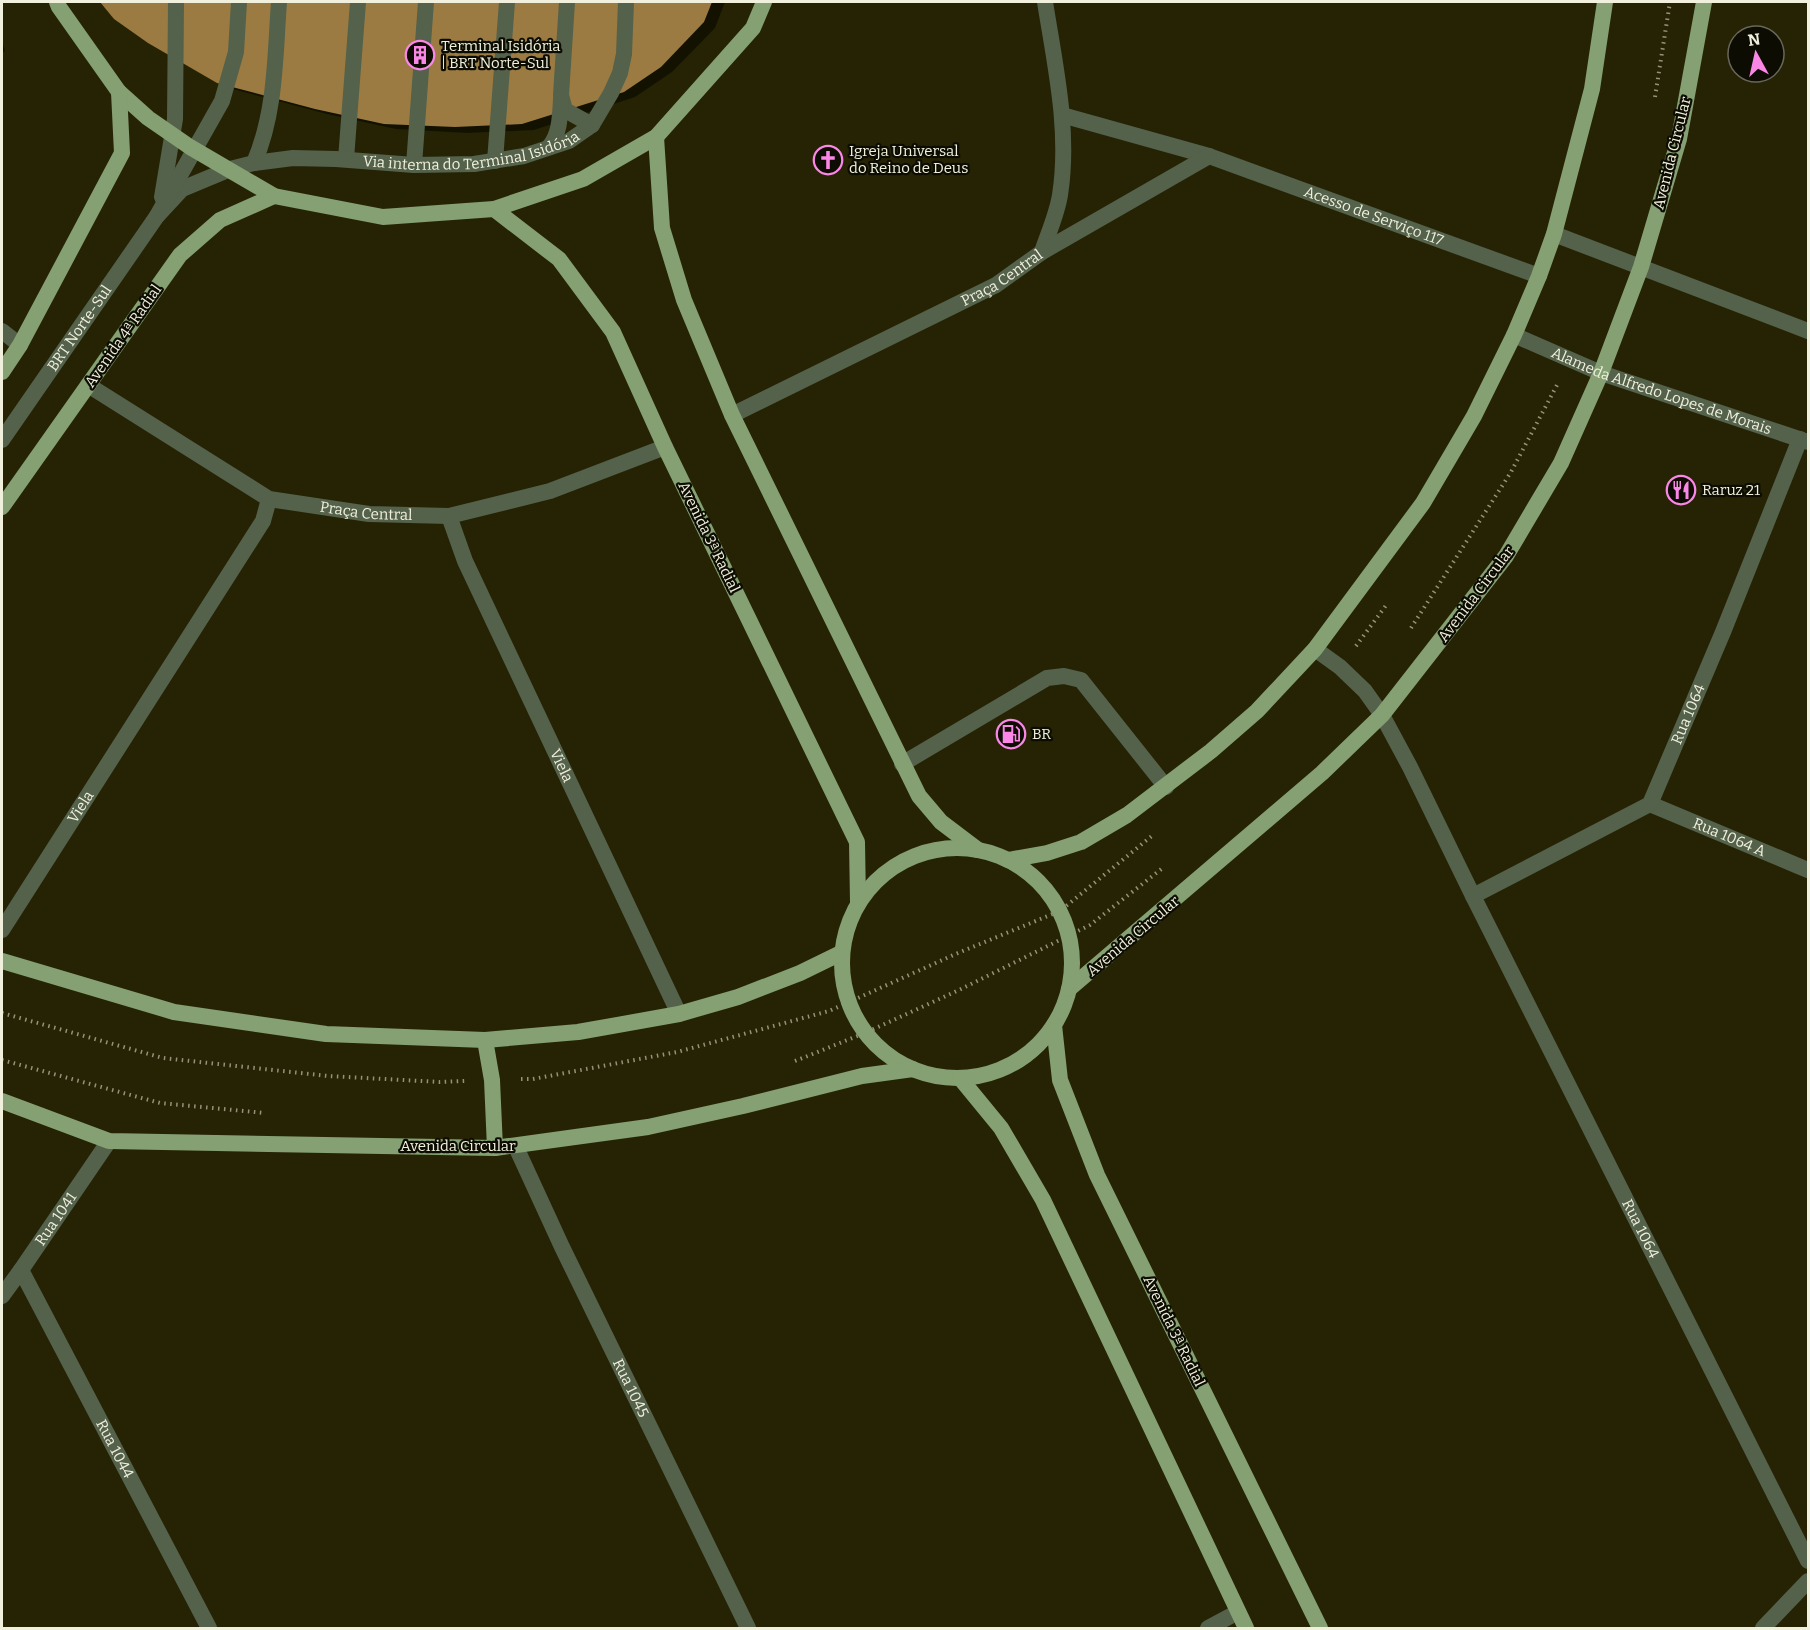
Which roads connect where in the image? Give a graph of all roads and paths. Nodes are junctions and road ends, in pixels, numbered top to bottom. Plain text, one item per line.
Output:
1 (57, 2) edge
2 (176, 2) edge
3 (239, 2) edge
4 (279, 2) edge
5 (358, 2) edge
6 (426, 2) edge
7 (507, 2) edge
8 (567, 2) edge
9 (626, 2) edge
10 (765, 2) edge
11 (1045, 2) edge
12 (1605, 2) edge
13 (1670, 2) edge
14 (1704, 2) edge
15 (119, 92) junction
16 (561, 96) junction
17 (1653, 108) dead end
18 (1062, 115) junction
19 (591, 125) junction
20 (173, 135) junction
21 (656, 137) junction
22 (549, 147) junction
23 (195, 150) junction
24 (1209, 156) junction
25 (346, 159) junction
26 (495, 161) junction
27 (254, 163) junction
28 (414, 165) junction
29 (230, 169) junction
30 (274, 196) junction
31 (494, 209) junction
32 (157, 216) junction
33 (1554, 234) junction
34 (1042, 252) junction
35 (1641, 267) junction
36 (1539, 276) junction
37 (2, 331) edge
38 (1809, 331) edge
39 (1514, 335) junction
40 (20, 345) junction
41 (1571, 359) junction
42 (2, 372) edge
43 (1601, 373) junction
44 (88, 385) junction
45 (732, 415) junction
46 (2, 440) edge
47 (1804, 440) edge
48 (665, 447) junction
49 (269, 499) junction
50 (2, 507) edge
51 (449, 516) junction
52 (1392, 596) dead end
53 (1406, 637) dead end
54 (1315, 649) junction
55 (1340, 667) junction
56 (1382, 715) junction
57 (902, 764) junction
58 (1166, 788) junction
59 (1650, 804) junction
60 (1157, 831) dead end
61 (978, 850) junction
62 (1008, 860) junction
63 (1172, 861) dead end
64 (1809, 870) edge
65 (1473, 896) junction
66 (858, 902) junction
67 (1060, 911) junction
68 (2, 930) edge
69 (1069, 935) junction
70 (841, 953) junction
71 (2, 961) edge
72 (1069, 989) junction
73 (848, 1002) junction
74 (2, 1013) edge
75 (679, 1014) junction
76 (1054, 1025) junction
77 (865, 1033) junction
78 (485, 1040) junction
79 (2, 1060) edge
80 (793, 1062) dead end
81 (913, 1069) junction
82 (960, 1078) junction
83 (492, 1080) junction
84 (2, 1101) edge
85 (271, 1113) dead end
86 (109, 1141) junction
87 (516, 1147) junction
88 (495, 1148) junction
89 (21, 1270) junction
90 (2, 1296) edge
91 (1809, 1561) edge
92 (1809, 1581) edge
93 (1238, 1612) junction
94 (209, 1629) edge
95 (748, 1629) edge
96 (1208, 1629) edge
97 (1246, 1629) edge
98 (1320, 1629) edge
99 (1762, 1629) edge

1 - 15 main road
2 - 20 street
3 - 23 street
4 - 27 street
5 - 25 street, Via interna do Terminal Isidória
6 - 28 street
7 - 26 street
8 - 16 street
9 - 19 street, Via interna do Terminal Isidória
10 - 21 main road
11 - 18 street, Praça Central
12 - 33 main road
13 - 17 path
14 - 35 main road, Avenida Circular
15 - 20 main road
15 - 40 main road
16 - 19 street, Via interna do Terminal Isidória
16 - 22 street
18 - 24 street, Acesso de Serviço 117
18 - 34 street, Praça Central
19 - 22 street, Via interna do Terminal Isidória
20 - 23 main road
20 - 32 street
21 - 31 main road
21 - 45 main road
22 - 26 street, Via interna do Terminal Isidória
23 - 29 main road
23 - 32 street
24 - 34 street
24 - 36 street, Acesso de Serviço 117
25 - 27 street, Via interna do Terminal Isidória
25 - 28 street, Via interna do Terminal Isidória
26 - 28 street, Via interna do Terminal Isidória
27 - 29 street, Via interna do Terminal Isidória
29 - 30 main road
29 - 32 street, Via interna do Terminal Isidória
30 - 31 main road
30 - 44 main road, Avenida 4ª Radial
31 - 48 main road, Avenida 3ª Radial
32 - 46 street, BRT Norte-Sul
33 - 35 street
33 - 36 main road
34 - 45 street, Praça Central
35 - 38 street
35 - 43 main road, Avenida Circular
36 - 39 main road
37 - 40 street
39 - 41 street, Alameda Alfredo Lopes de Morais
39 - 54 main road
40 - 42 main road
41 - 43 street, Alameda Alfredo Lopes de Morais
41 - 53 path
43 - 47 street, Alameda Alfredo Lopes de Morais
43 - 56 main road, Avenida Circular
44 - 49 street, Praça Central
44 - 50 main road, Avenida 4ª Radial
45 - 57 main road
47 - 59 street, Rua 1064
48 - 51 street, Praça Central
48 - 66 main road, Avenida 3ª Radial
49 - 51 street, Praça Central
49 - 68 street, Viela
51 - 75 street, Viela
52 - 55 path
54 - 55 street, Rua 1064
54 - 58 main road
55 - 56 street, Rua 1064
56 - 65 street, Rua 1064
56 - 72 main road, Avenida Circular
57 - 58 street
57 - 61 main road
58 - 62 main road
59 - 64 street, Rua 1064 A
59 - 65 street
60 - 67 path
61 - 62 main road
61 - 66 main road
62 - 67 main road
63 - 69 path
65 - 91 street, Rua 1064
66 - 70 main road
67 - 69 main road
67 - 73 path
69 - 72 main road
69 - 77 path
70 - 73 main road
70 - 75 main road
71 - 78 main road
72 - 76 main road
73 - 77 main road
73 - 83 path
74 - 83 path
75 - 78 main road
76 - 82 main road
76 - 98 main road, Avenida 3ª Radial
77 - 80 path
77 - 81 main road
78 - 83 main road
79 - 85 path
81 - 82 main road
81 - 87 main road, Avenida Circular
82 - 93 main road
83 - 88 main road
84 - 86 main road, Avenida Circular
86 - 88 main road, Avenida Circular
86 - 89 street, Rua 1041
87 - 88 main road, Avenida Circular
87 - 95 street, Rua 1045
89 - 90 street, Rua 1041
89 - 94 street, Rua 1044
92 - 99 street
93 - 96 street
93 - 97 main road

